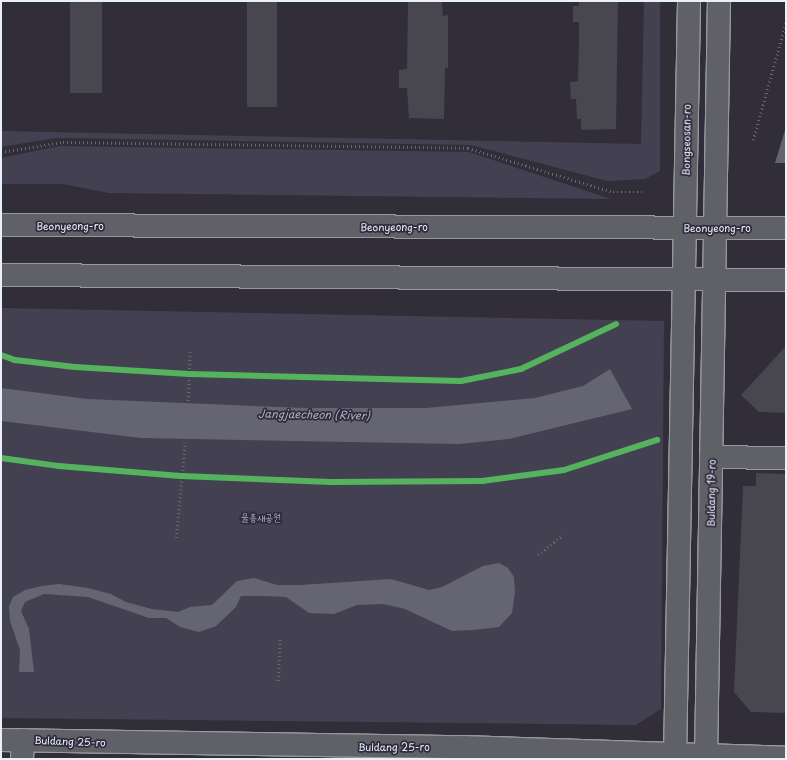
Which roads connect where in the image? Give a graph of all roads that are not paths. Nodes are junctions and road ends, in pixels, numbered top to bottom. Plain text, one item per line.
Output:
1 (689, 1) edge
2 (718, 1) edge
3 (1, 225) edge
4 (714, 227) junction
5 (786, 228) edge
6 (684, 229) junction
7 (1, 276) edge
8 (712, 278) junction
9 (682, 279) junction
10 (786, 280) edge
11 (711, 457) junction
12 (786, 458) edge
13 (1, 740) edge
14 (22, 749) edge
15 (462, 753) edge
16 (675, 756) edge
17 (706, 757) edge
18 (786, 758) edge

1 - 6 street, Bongseosan-ro
2 - 4 street
3 - 6 street, Beonyeong-ro
4 - 5 street, Beonyeong-ro
4 - 6 street, Beonyeong-ro
4 - 8 street, Buldang 19-ro
6 - 9 street, Bongseosan-ro
7 - 9 street
8 - 9 street
8 - 10 street
8 - 11 street, Buldang 19-ro
9 - 16 street
11 - 12 street
11 - 17 street, Buldang 19-ro
13 - 14 street, Buldang 25-ro
14 - 15 street, Buldang 25-ro
15 - 16 street, Buldang 25-ro
16 - 17 street, Buldang 25-ro
17 - 18 street, Buldang 25-ro

